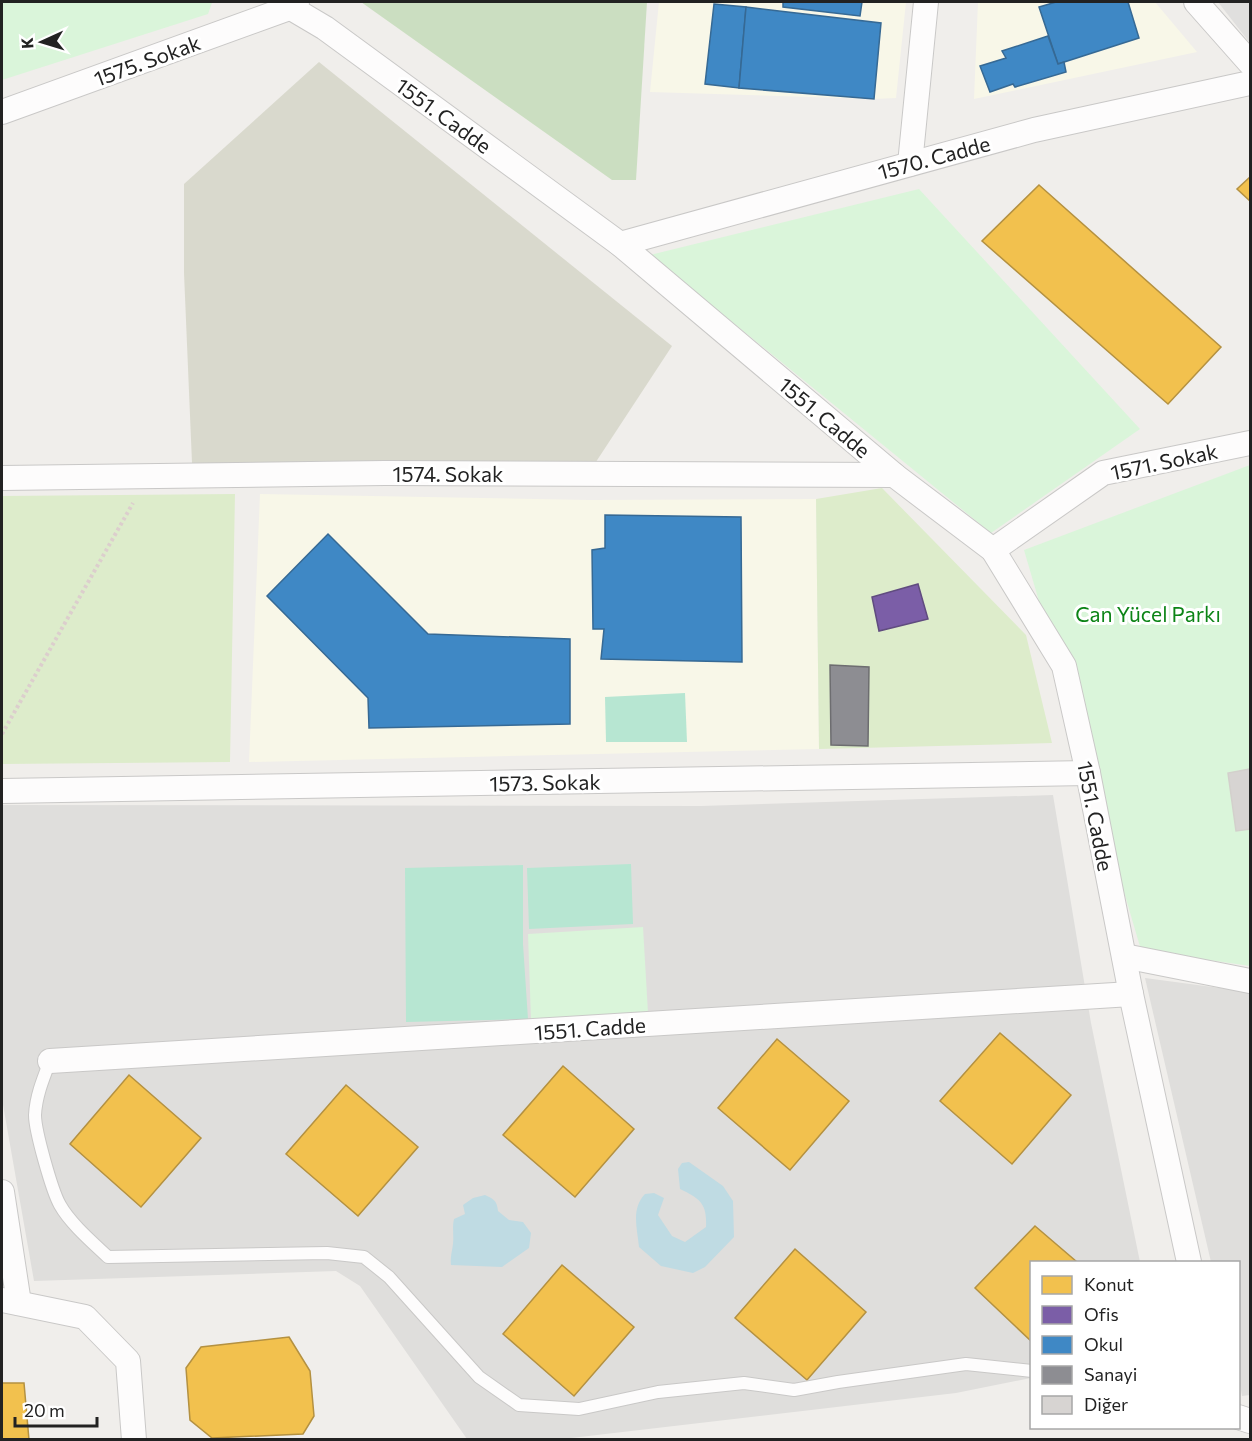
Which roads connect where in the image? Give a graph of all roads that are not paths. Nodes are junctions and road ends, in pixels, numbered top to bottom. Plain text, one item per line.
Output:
1 (926, 2) edge
2 (1196, 2) edge
3 (290, 3) edge
4 (1251, 63) edge
5 (1251, 83) edge
6 (2, 112) edge
7 (910, 164) junction
8 (620, 244) junction
9 (1251, 442) edge
10 (894, 475) junction
11 (2, 478) edge
12 (993, 550) junction
13 (1088, 772) junction
14 (2, 791) edge
15 (1124, 956) junction
16 (1251, 981) edge
17 (1131, 994) junction
18 (50, 1061) joint
19 (2, 1192) edge
20 (1189, 1261) edge
21 (10, 1301) edge
22 (1030, 1371) edge
23 (134, 1440) edge

1 - 7 street
2 - 4 street
3 - 6 street, 1575. Sokak
3 - 8 street, 1551. Cadde
5 - 7 street, 1570. Cadde
7 - 8 street, 1570. Cadde
8 - 10 street, 1551. Cadde
9 - 12 street, 1571. Sokak
10 - 11 street, 1574. Sokak
10 - 12 street, 1551. Cadde
12 - 13 street, 1551. Cadde
13 - 14 street, 1573. Sokak
13 - 15 street, 1551. Cadde
15 - 16 street
15 - 17 street, 1551. Cadde
17 - 18 street, 1551. Cadde
17 - 20 street, 1551. Cadde
18 - 22 lane
19 - 21 street
21 - 23 street

